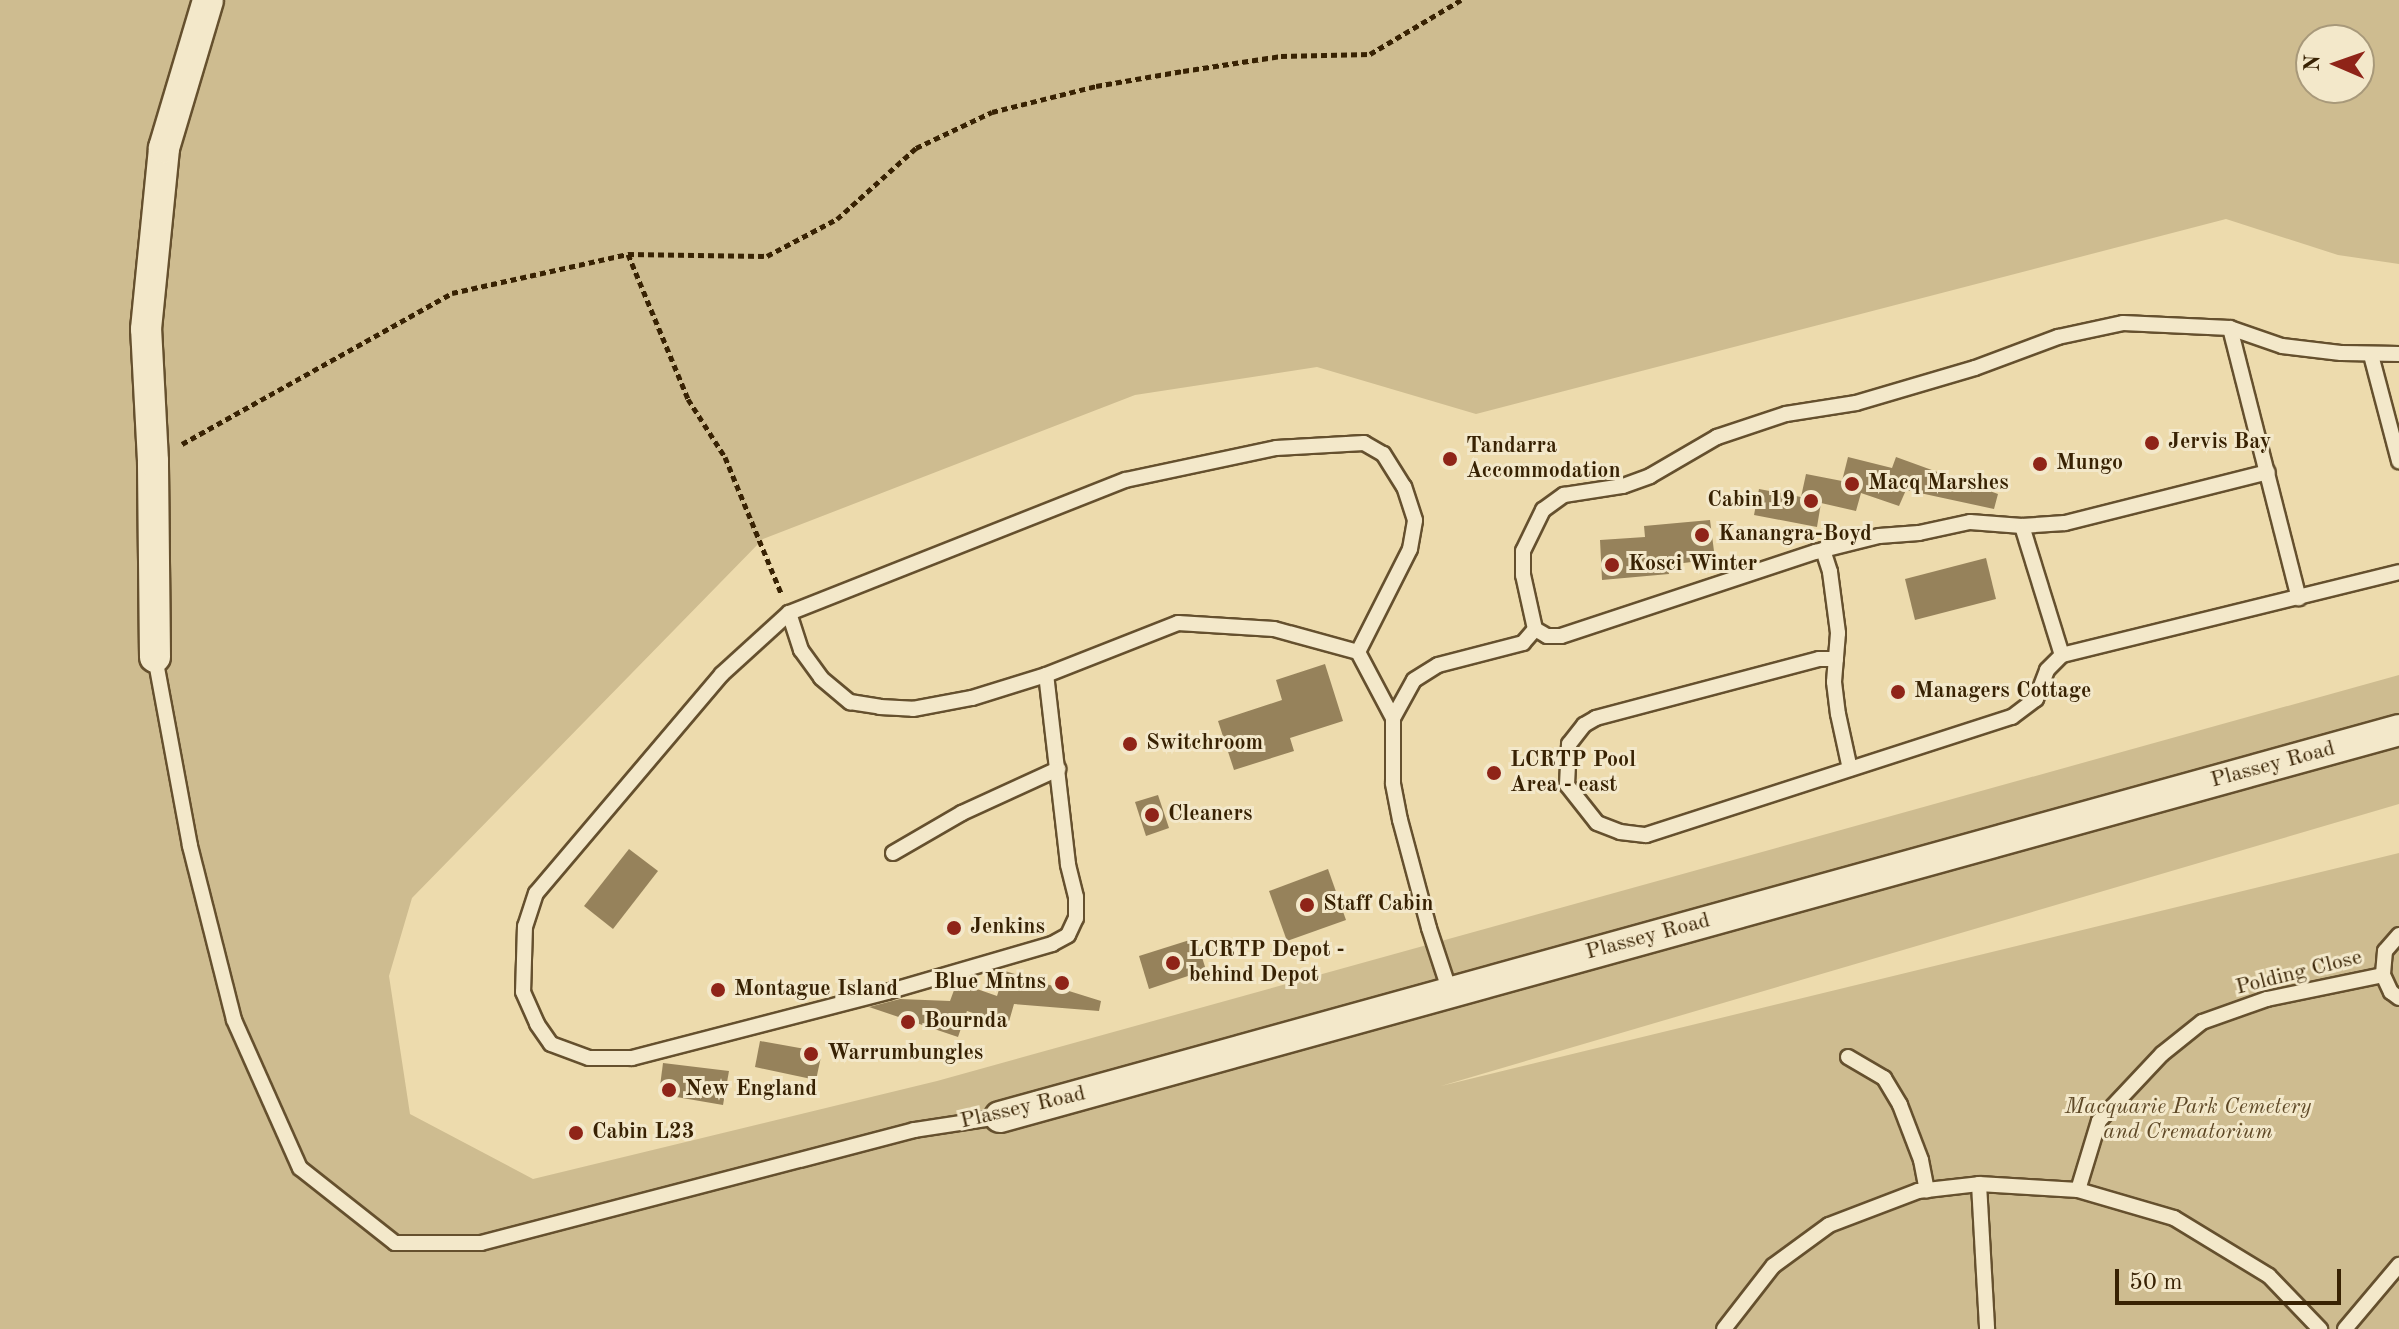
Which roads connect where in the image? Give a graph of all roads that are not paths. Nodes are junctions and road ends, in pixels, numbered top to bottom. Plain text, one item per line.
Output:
1 (208, 0) edge
2 (2230, 328) junction
3 (2399, 354) edge
4 (2371, 355) junction
5 (2399, 461) edge
6 (2268, 472) junction
7 (2022, 526) junction
8 (1823, 550) junction
9 (2399, 572) edge
10 (2299, 598) junction
11 (789, 613) junction
12 (1535, 629) junction
13 (1358, 652) junction
14 (2062, 655) junction
15 (155, 657) joint
16 (1836, 659) junction
17 (1046, 675) junction
18 (1393, 718) junction
19 (2399, 730) edge
20 (1058, 769) junction
21 (1850, 769) junction
22 (893, 853) dead end
23 (2399, 935) edge
24 (2383, 975) junction
25 (1450, 992) junction
26 (2399, 998) edge
27 (1848, 1057) dead end
28 (1000, 1117) joint
29 (1979, 1184) junction
30 (1927, 1190) junction
31 (2078, 1190) junction
32 (2399, 1265) edge
33 (1724, 1329) edge
34 (1987, 1329) edge
35 (2320, 1329) edge
36 (2345, 1329) edge

1 - 15 street
2 - 4 lane
2 - 6 lane
2 - 12 lane
3 - 4 lane
4 - 5 lane
6 - 7 lane
6 - 10 lane
7 - 8 lane
7 - 14 lane
8 - 12 lane
8 - 16 lane
9 - 10 lane
10 - 14 lane
11 - 13 lane
11 - 17 lane
11 - 20 lane
12 - 18 lane
13 - 17 lane
13 - 18 lane
14 - 21 lane
15 - 28 lane, Plassey Road
16 - 21 lane
16 - 21 lane
17 - 20 lane
18 - 25 lane
19 - 25 street, Plassey Road
20 - 22 lane
23 - 24 lane, Polding Close
24 - 26 lane, Polding Close
24 - 31 lane, Polding Close
25 - 28 street, Plassey Road
27 - 30 lane
29 - 30 lane
29 - 31 lane
29 - 34 lane
30 - 33 lane
31 - 35 lane
32 - 36 lane

